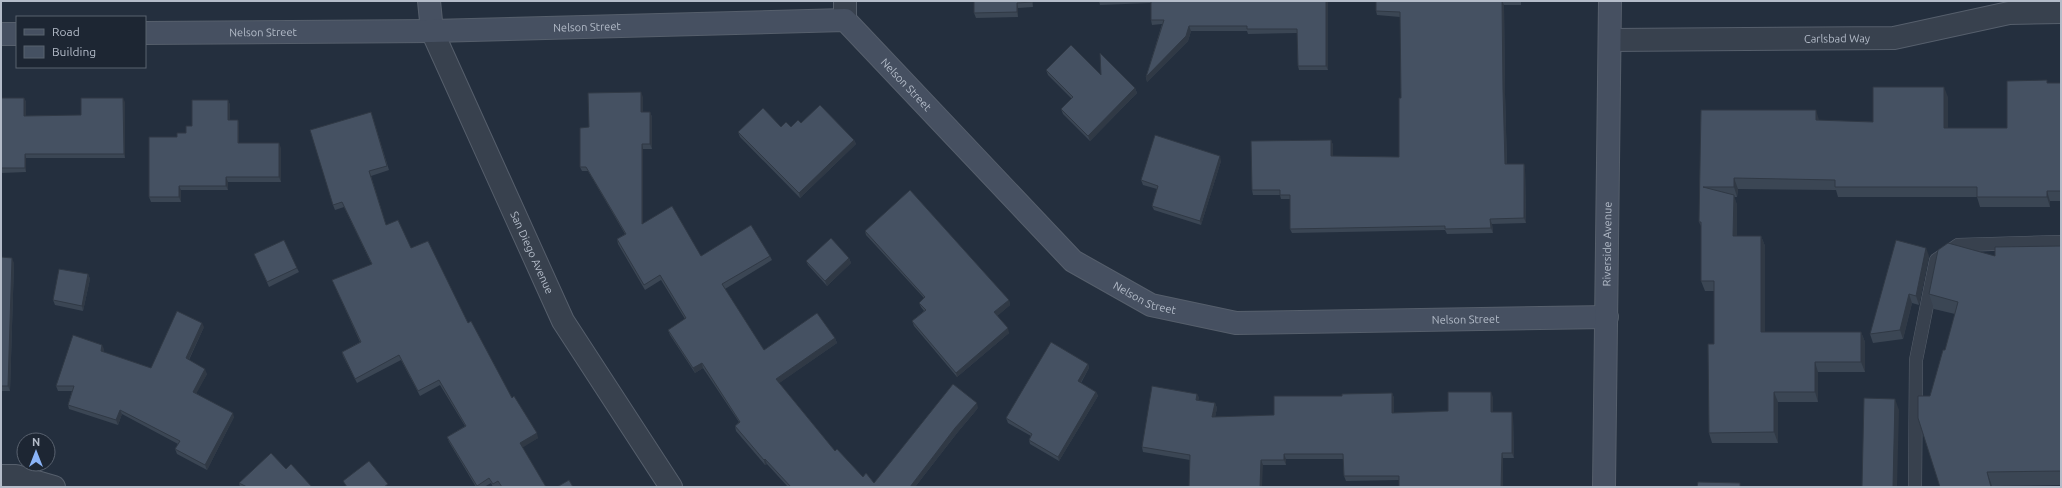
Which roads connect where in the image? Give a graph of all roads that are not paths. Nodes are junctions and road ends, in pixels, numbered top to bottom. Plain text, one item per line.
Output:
1 (429, 1) edge
2 (1610, 1) edge
3 (845, 10) edge
4 (2061, 12) edge
5 (432, 30) junction
6 (146, 33) edge
7 (1, 34) edge
8 (16, 34) edge
9 (1611, 40) junction
10 (2061, 242) edge
11 (1607, 318) junction
12 (1, 476) edge
13 (54, 487) edge
14 (671, 487) edge
15 (1604, 487) edge
16 (1916, 487) edge

1 - 5 street, San Diego Avenue
2 - 9 street, Riverside Avenue
3 - 5 street, Nelson Street
3 - 11 street, Nelson Street
4 - 9 street, Carlsbad Way
5 - 6 street, Nelson Street
5 - 14 street, San Diego Avenue
7 - 8 street
9 - 11 street, Riverside Avenue
10 - 16 lane
11 - 15 street, Riverside Avenue
12 - 13 street

